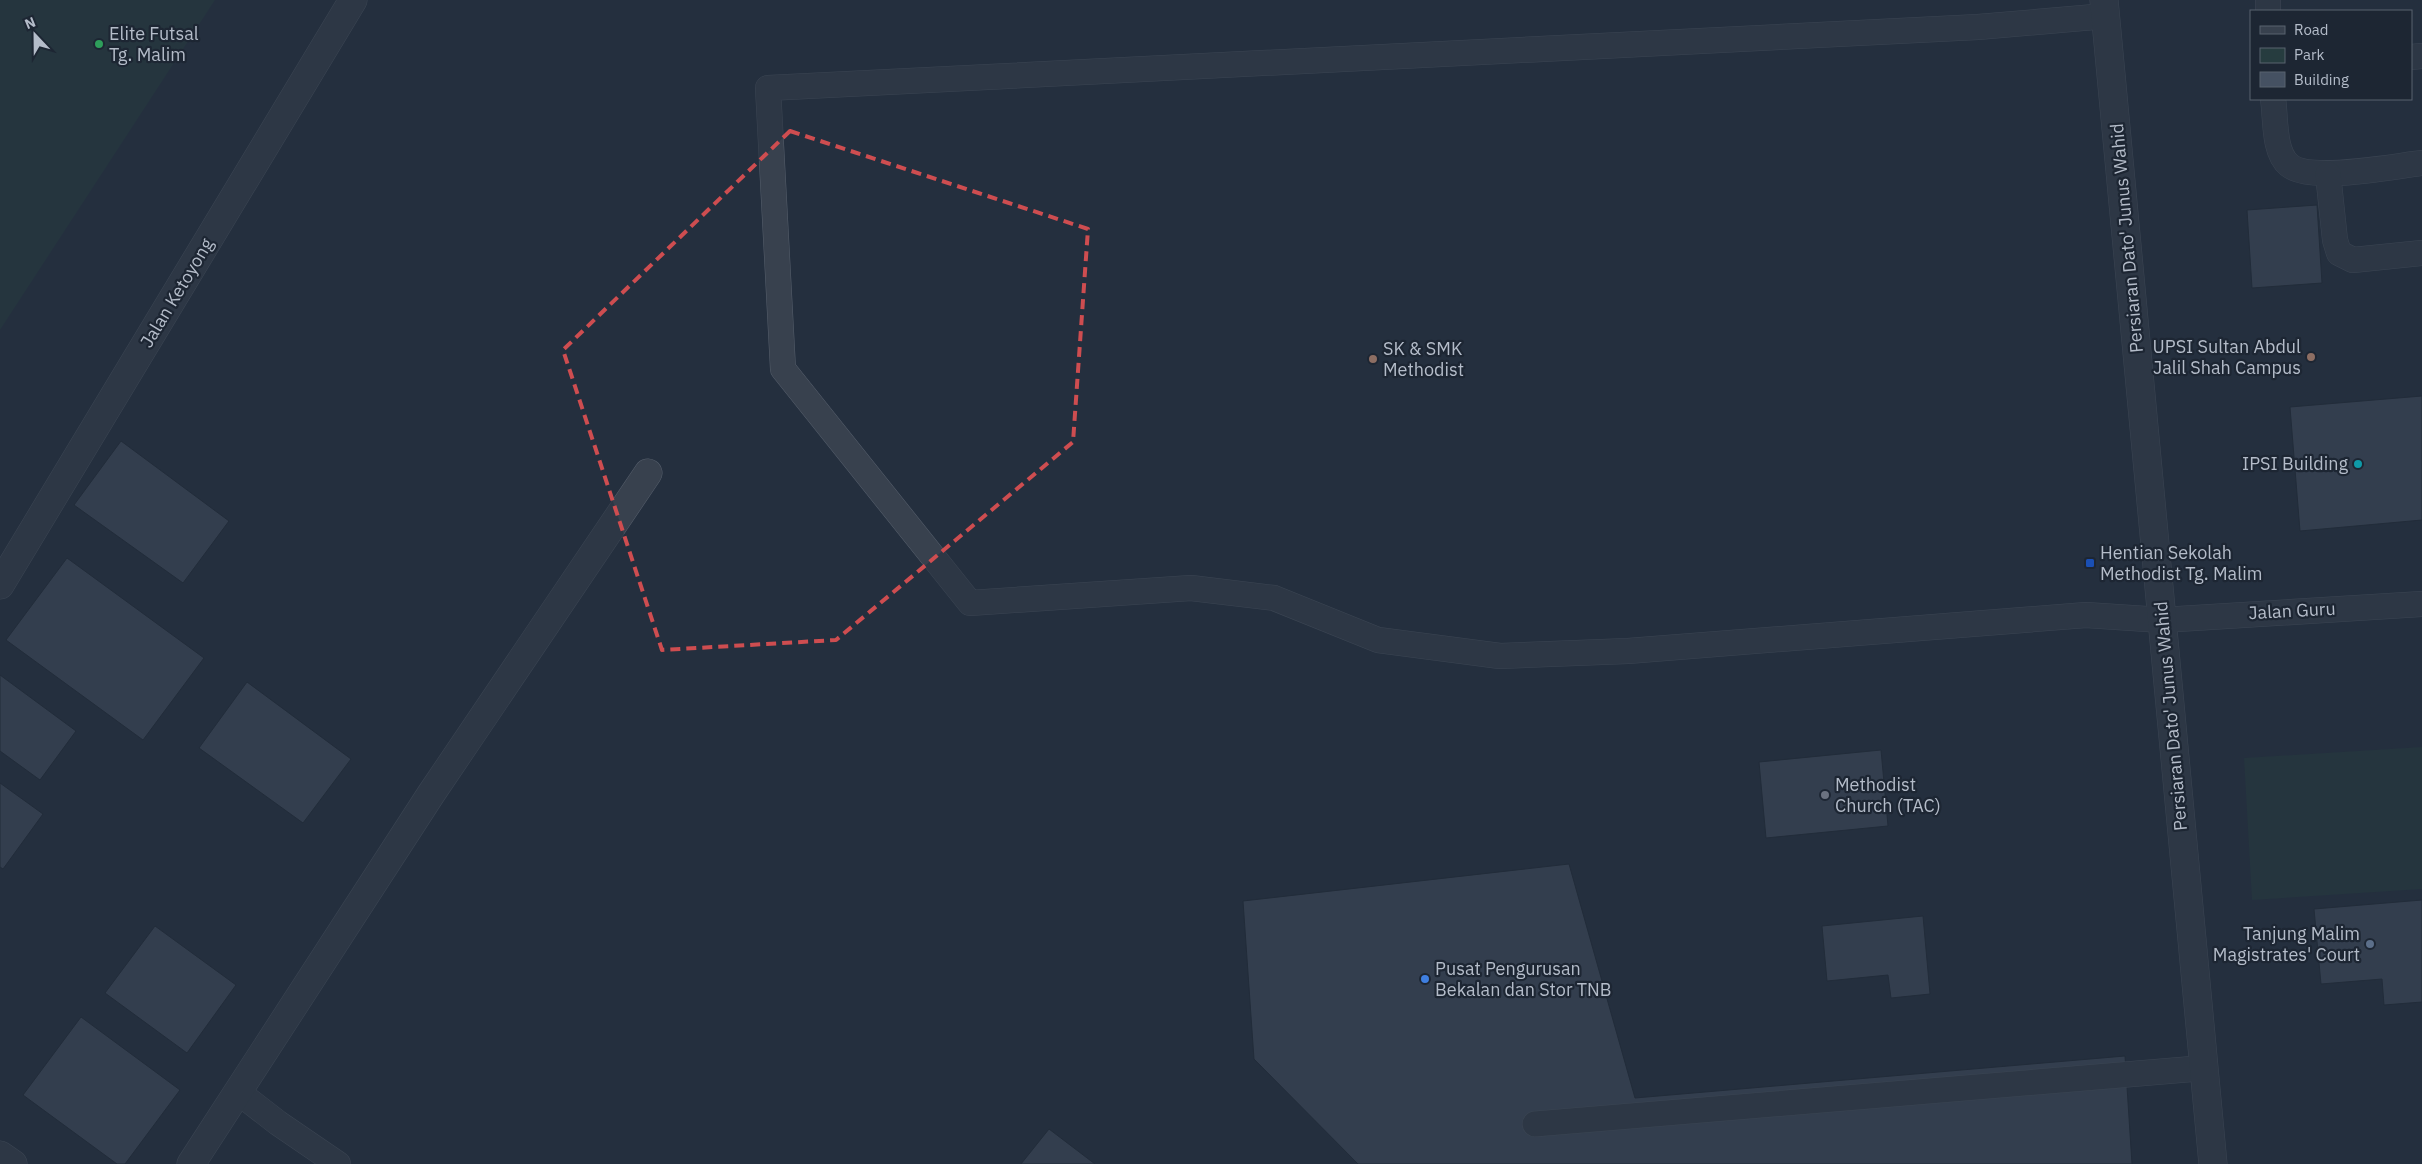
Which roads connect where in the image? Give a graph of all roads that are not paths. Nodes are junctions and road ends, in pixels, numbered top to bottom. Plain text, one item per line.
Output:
1 (353, 0) edge
2 (2105, 8) edge
3 (2274, 100) edge
4 (2422, 163) edge
5 (2328, 174) junction
6 (2422, 253) edge
7 (648, 473) dead end
8 (0, 585) edge
9 (2422, 604) edge
10 (2162, 620) junction
11 (2204, 1068) junction
12 (238, 1092) junction
13 (1535, 1124) dead end
14 (0, 1155) edge
15 (13, 1164) edge
16 (191, 1164) edge
17 (338, 1164) edge
18 (2213, 1164) edge

1 - 8 street, Jalan Ketoyong
2 - 10 street, Persiaran Dato' Junus Wahid
2 - 10 lane, Jalan Guru
3 - 5 lane
4 - 5 lane
5 - 6 lane
7 - 12 street
9 - 10 lane, Jalan Guru
10 - 11 street, Persiaran Dato' Junus Wahid
11 - 13 lane
11 - 18 street, Persiaran Dato' Junus Wahid
12 - 16 street
12 - 17 lane
14 - 15 street

